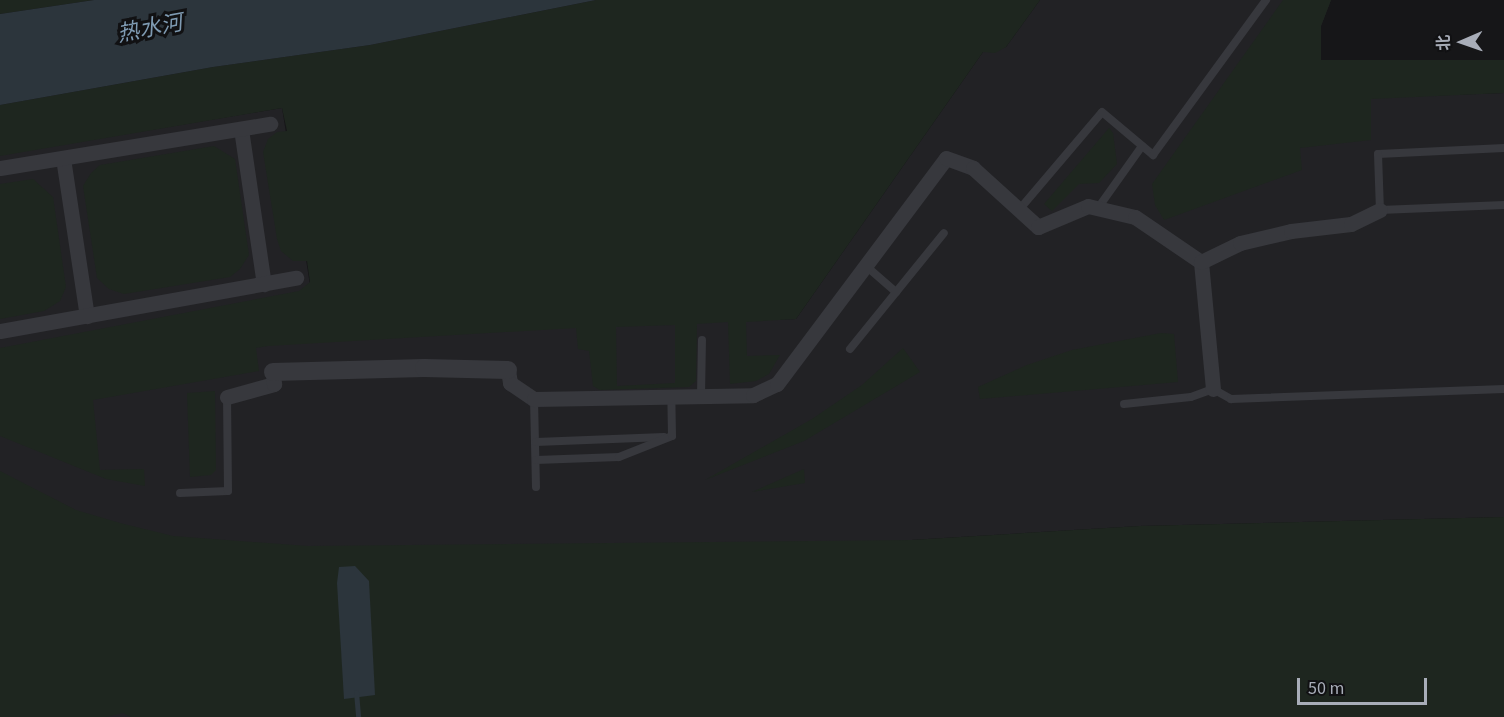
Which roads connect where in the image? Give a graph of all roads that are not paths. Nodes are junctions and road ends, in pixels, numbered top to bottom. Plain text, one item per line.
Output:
1 (1266, 0) edge
2 (270, 124) dead end
3 (241, 129) junction
4 (1142, 146) junction
5 (1504, 148) edge
6 (63, 158) junction
7 (0, 168) edge
8 (1504, 205) edge
9 (1098, 208) junction
10 (1019, 210) junction
11 (1380, 210) junction
12 (944, 233) dead end
13 (1201, 262) junction
14 (866, 266) junction
15 (296, 278) dead end
16 (264, 284) junction
17 (896, 292) junction
18 (87, 316) junction
19 (0, 331) edge
20 (702, 340) dead end
21 (850, 349) dead end
22 (508, 370) joint
23 (273, 372) joint
24 (1214, 389) junction
25 (1504, 389) edge
26 (701, 396) junction
27 (671, 397) junction
28 (227, 398) joint
29 (534, 399) junction
30 (1124, 404) dead end
31 (672, 436) junction
32 (536, 442) junction
33 (536, 460) junction
34 (536, 487) dead end
35 (180, 493) dead end

1 - 4 lane
2 - 3 street
3 - 6 street
3 - 16 street
4 - 9 lane
4 - 10 lane
5 - 11 lane
6 - 7 street
6 - 18 street
8 - 11 lane
9 - 10 street
9 - 13 street
10 - 14 street
11 - 13 street
12 - 17 lane
13 - 24 street
14 - 17 lane
14 - 26 street
15 - 16 street
16 - 18 street
17 - 21 lane
18 - 19 street
20 - 26 lane
22 - 23 street
22 - 29 street
23 - 28 street
24 - 25 lane
24 - 30 lane
26 - 27 street
27 - 29 street
27 - 31 lane
28 - 35 lane
29 - 32 lane
31 - 32 lane
31 - 33 lane
32 - 33 lane
33 - 34 lane

